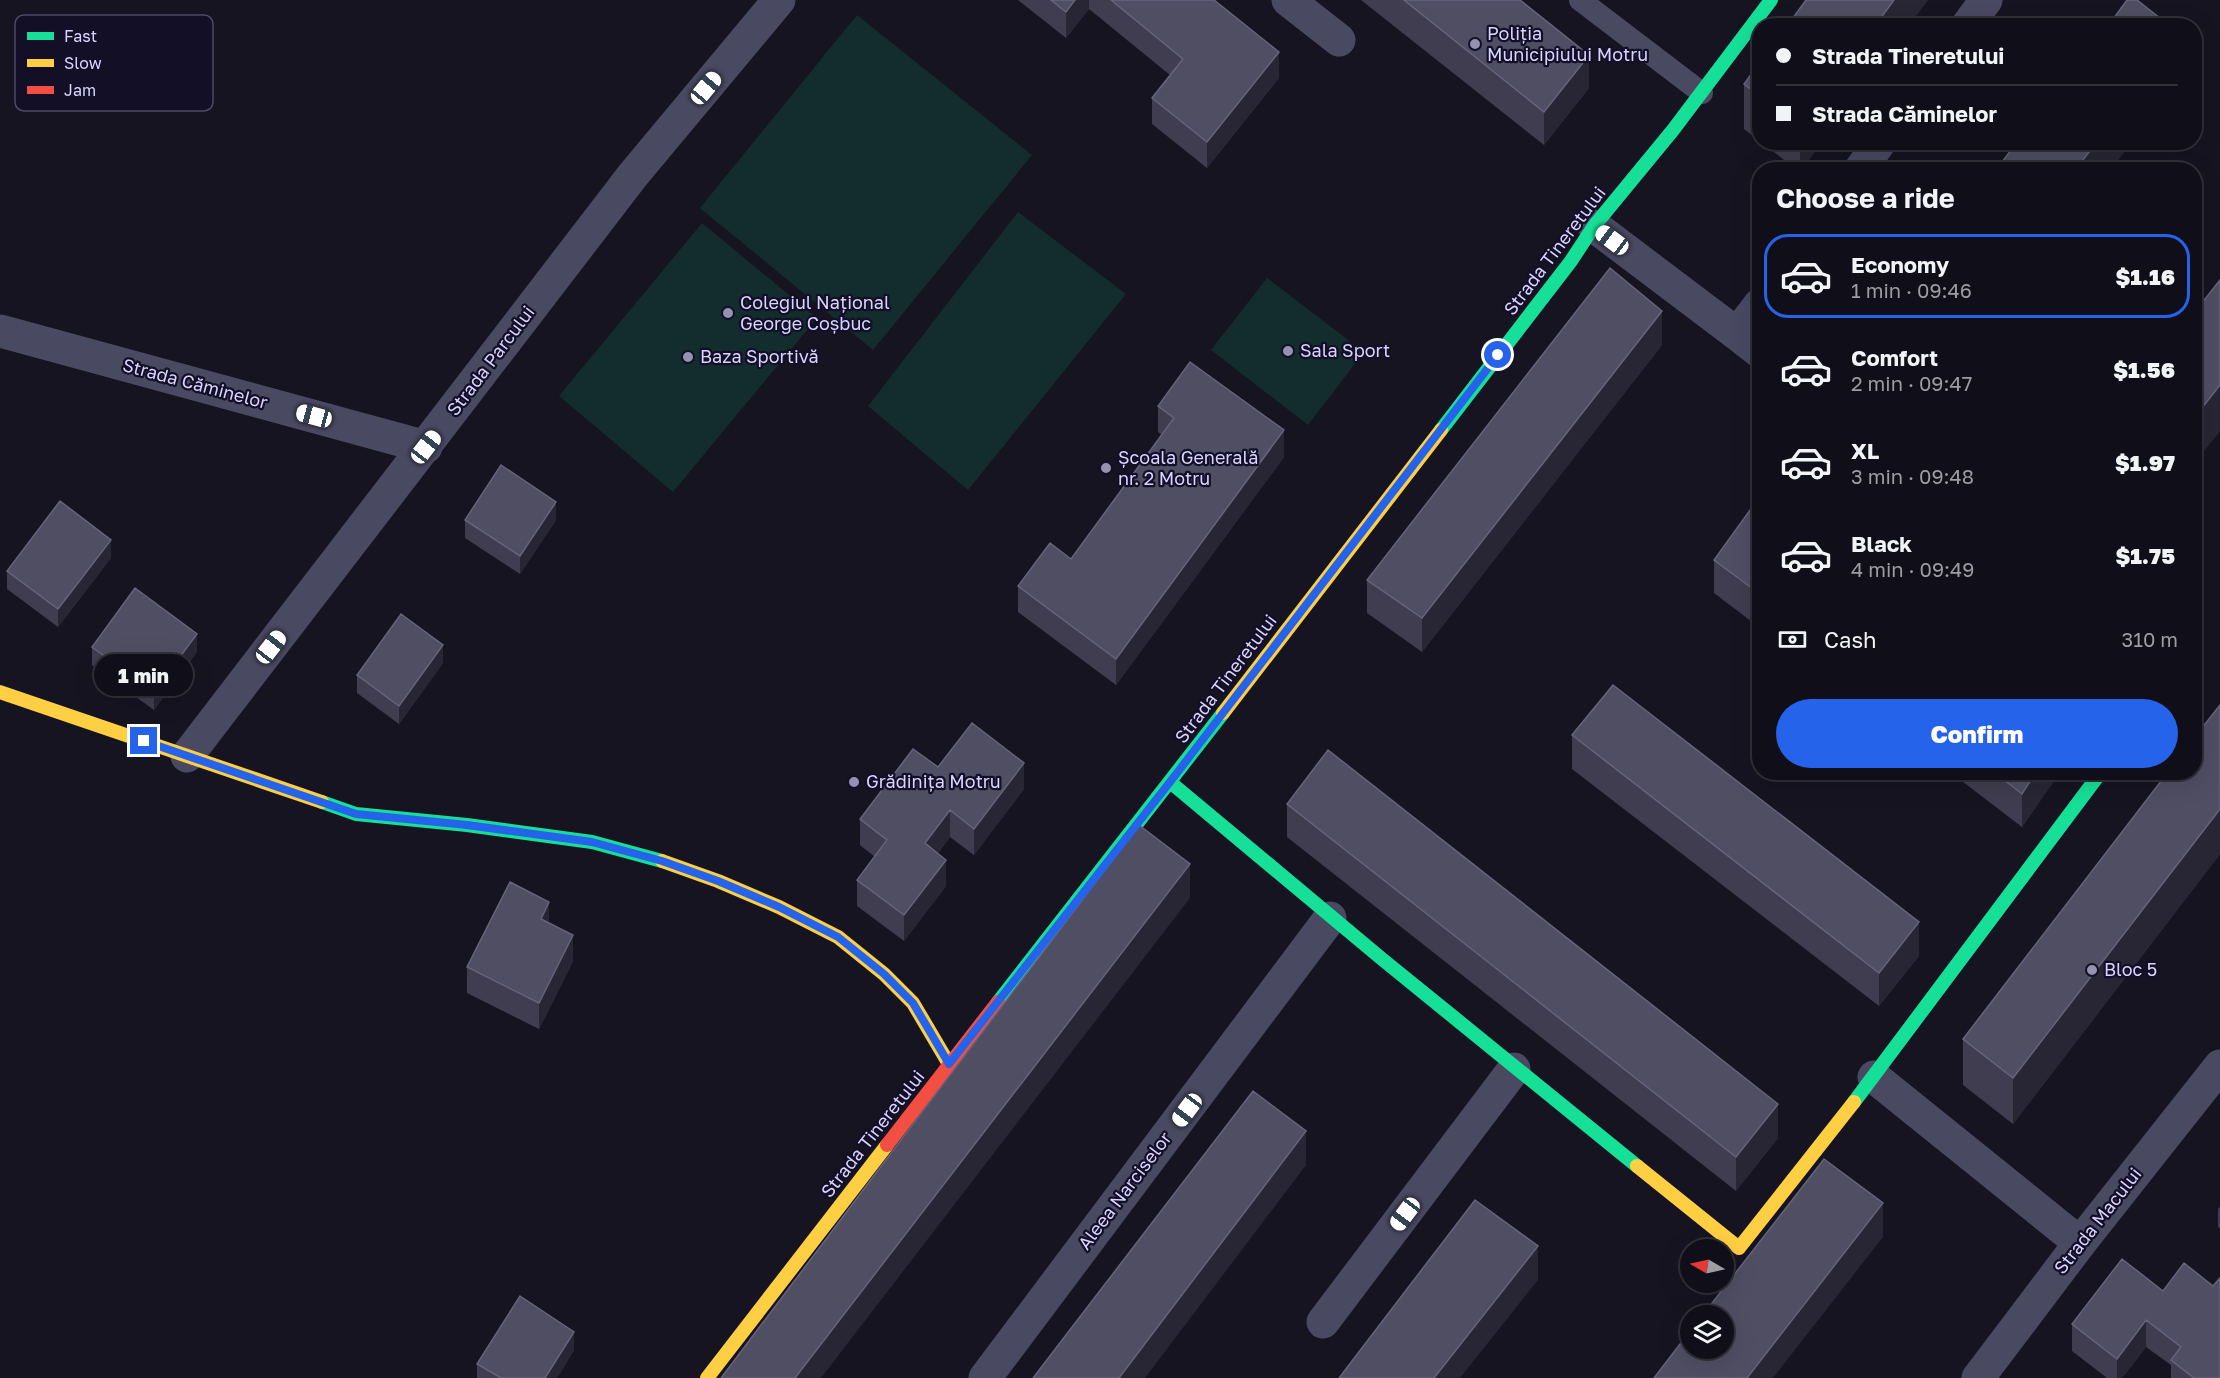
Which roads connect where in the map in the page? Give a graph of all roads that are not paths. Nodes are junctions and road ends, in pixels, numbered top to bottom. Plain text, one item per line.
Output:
1 (780, 0) edge
2 (1288, 0) edge
3 (1580, 0) edge
4 (1772, 0) edge
5 (1986, 0) edge
6 (1758, 18) edge
7 (1974, 18) edge
8 (1752, 27) edge
9 (1339, 40) dead end
10 (1702, 93) junction
11 (1594, 226) junction
12 (0, 331) edge
13 (1748, 343) edge
14 (426, 447) junction
15 (0, 693) edge
16 (187, 756) junction
17 (2095, 780) edge
18 (1170, 782) junction
19 (1330, 918) junction
20 (949, 1064) junction
21 (2220, 1066) edge
22 (1514, 1069) junction
23 (1874, 1077) junction
24 (2080, 1243) junction
25 (1323, 1322) dead end
26 (707, 1378) edge
27 (985, 1378) edge
28 (1978, 1378) edge

1 - 14 street, Strada Parcului
2 - 9 street
3 - 10 lane
4 - 6 street, Strada Tineretului
5 - 7 street
8 - 10 street, Strada Tineretului
10 - 11 street, Strada Tineretului
11 - 13 street
11 - 18 street, Strada Tineretului
12 - 14 street, Strada Căminelor
14 - 16 street, Strada Parcului
15 - 16 street
16 - 20 street
17 - 23 street
18 - 19 street
18 - 20 street, Strada Tineretului
19 - 22 street
19 - 27 street, Aleea Narciselor
20 - 26 street, Strada Tineretului
21 - 24 street, Strada Macului
22 - 23 street
22 - 25 street
23 - 24 street
24 - 28 street, Strada Macului

